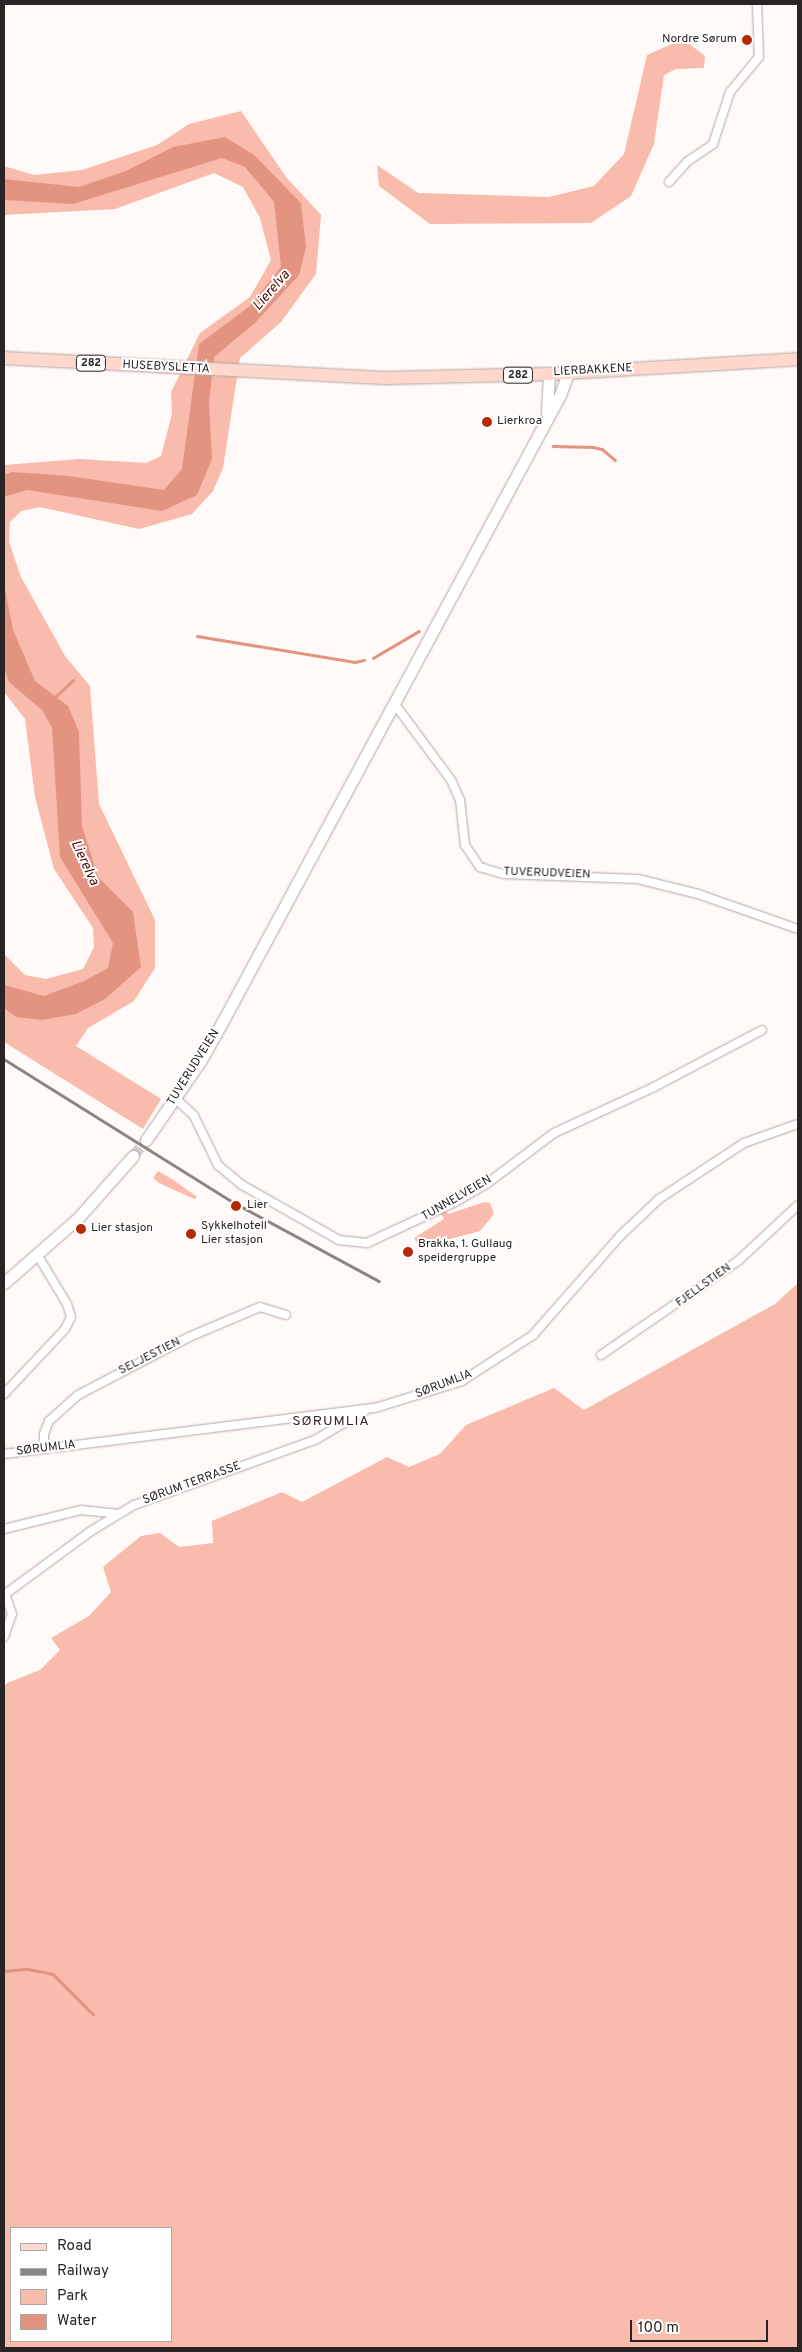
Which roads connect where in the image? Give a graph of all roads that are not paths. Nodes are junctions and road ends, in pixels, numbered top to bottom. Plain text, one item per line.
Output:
1 (757, 4) edge
2 (669, 182) dead end
3 (4, 358) edge
4 (798, 359) edge
5 (238, 372) joint
6 (568, 373) junction
7 (549, 374) junction
8 (547, 413) junction
9 (394, 703) junction
10 (798, 929) edge
11 (762, 1030) dead end
12 (176, 1099) junction
13 (798, 1124) edge
14 (146, 1140) tunnel mouth
15 (133, 1156) tunnel mouth
16 (798, 1204) edge
17 (38, 1256) junction
18 (4, 1283) edge
19 (286, 1315) dead end
20 (600, 1355) dead end
21 (4, 1394) edge
22 (366, 1409) junction
23 (44, 1449) junction
24 (4, 1454) edge
25 (117, 1514) junction
26 (4, 1529) edge
27 (4, 1595) edge
28 (4, 1637) edge

1 - 2 street
3 - 5 main road, HUSEBYSLETTA / 282
4 - 6 main road, LIERBAKKENE / 282
5 - 7 main road, LIERBAKKENE / 282
6 - 7 main road, LIERBAKKENE / 282
6 - 8 main road, TUVERUDVEIEN
7 - 8 main road, TUVERUDVEIEN
8 - 9 main road, TUVERUDVEIEN
9 - 10 street, TUVERUDVEIEN
9 - 12 main road, TUVERUDVEIEN
11 - 12 street, TUNNELVEIEN
12 - 14 main road, TUVERUDVEIEN
13 - 22 street, SØRUMLIA
15 - 17 main road
16 - 20 street, FJELLSTIEN
17 - 18 main road
17 - 21 street
19 - 23 street, SELJESTIEN
22 - 23 street, SØRUMLIA
22 - 25 street, SØRUM TERRASSE
23 - 24 street, SØRUMLIA
25 - 26 street
25 - 27 street, SØRUM TERRASSE
27 - 28 street

